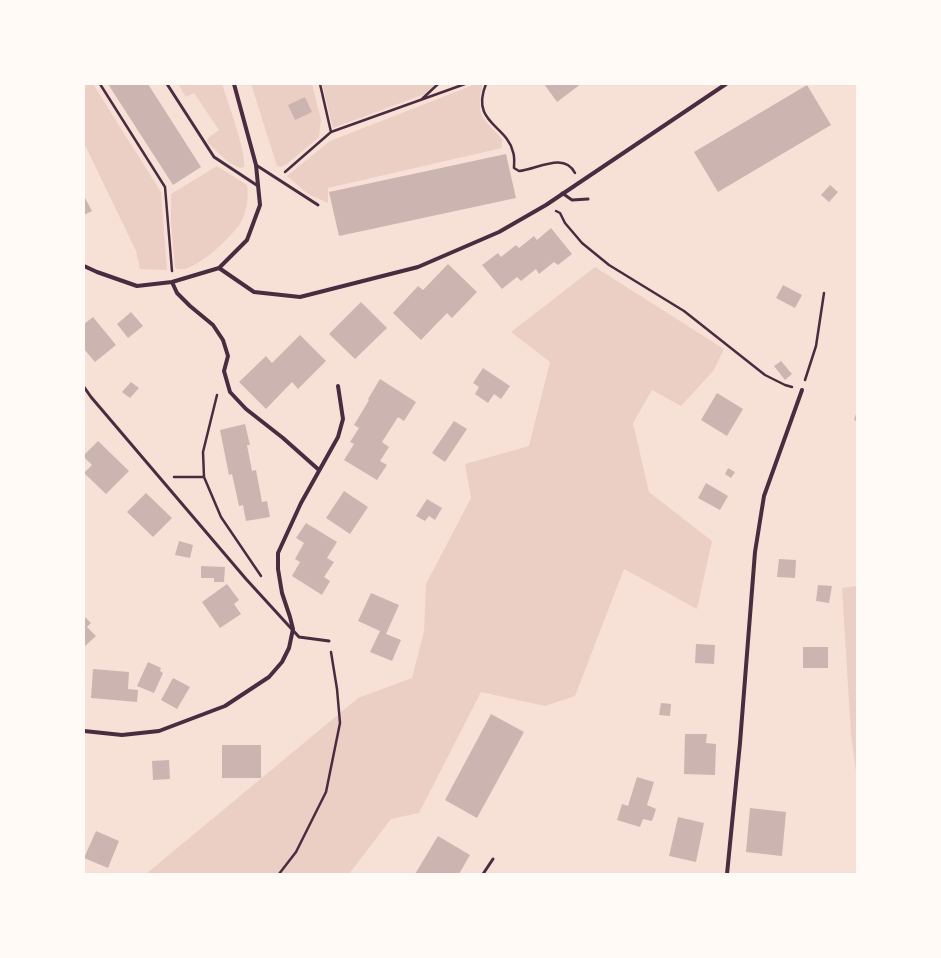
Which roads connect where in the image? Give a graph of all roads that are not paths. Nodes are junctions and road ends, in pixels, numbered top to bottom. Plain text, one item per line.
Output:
1 (167, 84) edge
2 (234, 84) edge
3 (726, 84) edge
4 (256, 165) junction
5 (258, 186) junction
6 (562, 193) junction
7 (588, 199) dead end
8 (318, 206) dead end
9 (84, 266) edge
10 (219, 268) junction
11 (172, 282) junction
12 (338, 386) dead end
13 (84, 387) edge
14 (802, 390) road end
15 (319, 470) junction
16 (293, 629) junction
17 (329, 641) road end
18 (84, 731) edge
19 (493, 859) dead end
20 (483, 874) edge
21 (726, 874) edge

1 - 5 lane
2 - 4 street
3 - 6 street
4 - 5 street
4 - 8 lane
5 - 10 street
6 - 7 lane
6 - 10 street
9 - 11 street
10 - 11 street
11 - 15 street
12 - 15 street
13 - 16 lane
14 - 21 street
15 - 16 street
16 - 17 lane
16 - 18 street
19 - 20 lane

